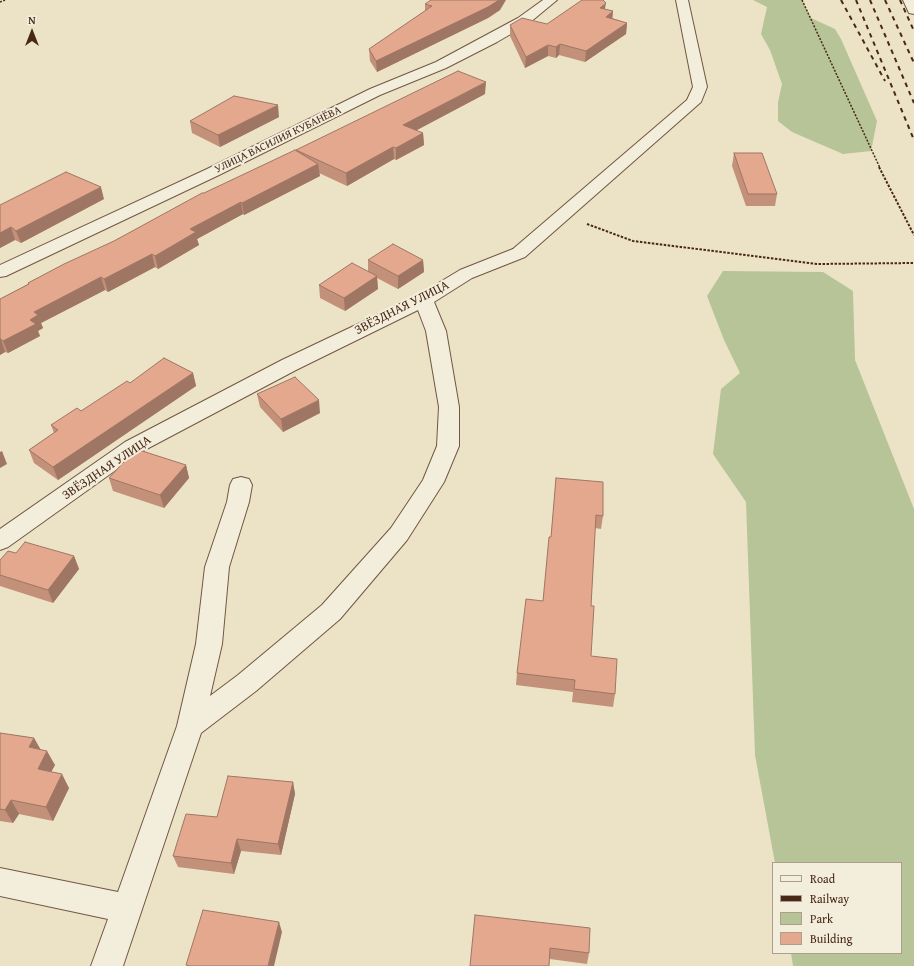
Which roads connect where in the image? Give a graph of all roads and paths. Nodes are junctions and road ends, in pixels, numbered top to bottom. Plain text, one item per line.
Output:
1 (5, 0) edge
2 (551, 0) edge
3 (682, 0) edge
4 (802, 0) edge
5 (909, 0) edge
6 (0, 2) edge
7 (914, 10) edge
8 (563, 214) junction
9 (914, 235) edge
10 (914, 263) edge
11 (0, 272) edge
12 (424, 300) junction
13 (241, 486) dead end
14 (0, 541) edge
15 (190, 726) junction
16 (0, 882) edge
17 (126, 908) junction
18 (107, 966) edge

1 - 6 path
2 - 11 street, УЛИЦА ВАСИЛИЯ КУБАНЁВА
3 - 8 street, ЗВЁЗДНАЯ УЛИЦА
4 - 9 path
5 - 7 street
8 - 10 path
8 - 12 street, ЗВЁЗДНАЯ УЛИЦА
12 - 14 street, ЗВЁЗДНАЯ УЛИЦА
12 - 15 street
13 - 15 street
15 - 17 street
16 - 17 street
17 - 18 street

